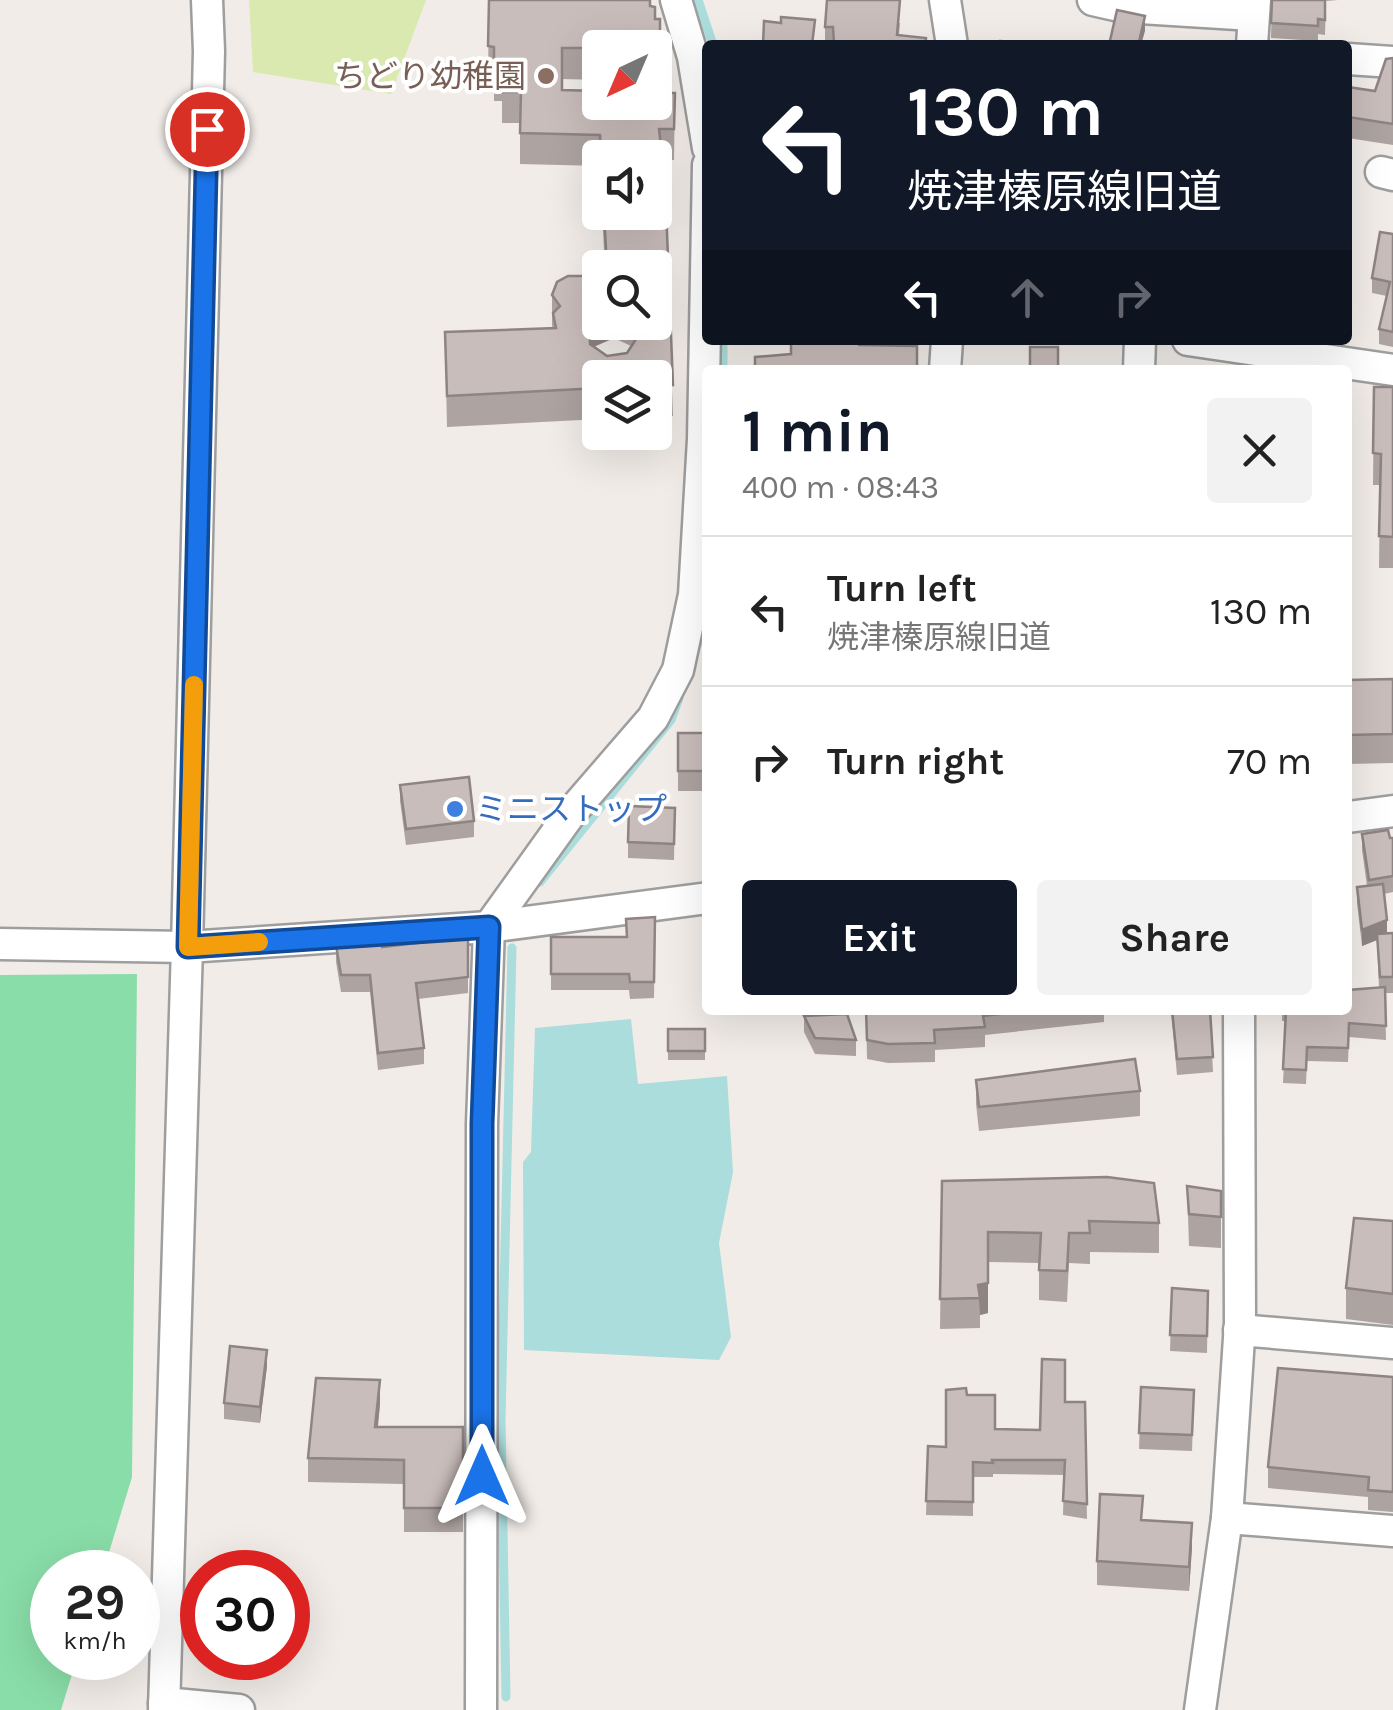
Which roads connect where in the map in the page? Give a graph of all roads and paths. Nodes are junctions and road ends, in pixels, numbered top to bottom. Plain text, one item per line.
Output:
1 (207, 0) edge
2 (676, 0) edge
3 (945, 0) edge
4 (1093, 0) edge
5 (1253, 20) edge
6 (951, 40) edge
7 (1352, 60) edge
8 (1393, 62) edge
9 (702, 111) edge
10 (1229, 345) edge
11 (1393, 370) edge
12 (702, 459) edge
13 (1393, 811) edge
14 (1352, 816) edge
15 (702, 899) edge
16 (489, 927) junction
17 (0, 944) edge
18 (188, 947) junction
19 (1239, 1015) edge
20 (1239, 1330) junction
21 (1393, 1343) edge
22 (1226, 1518) junction
23 (1393, 1531) edge
24 (164, 1706) edge
25 (238, 1710) edge
26 (481, 1710) edge
27 (1200, 1710) edge

1 - 18 street
2 - 9 street
3 - 6 street
4 - 5 street
7 - 8 street
10 - 11 street
12 - 16 street
13 - 14 street
15 - 16 street
16 - 18 street
16 - 26 street
17 - 18 street
18 - 24 street
19 - 20 street
20 - 21 street
20 - 22 street
22 - 23 street
22 - 27 street
24 - 25 street

